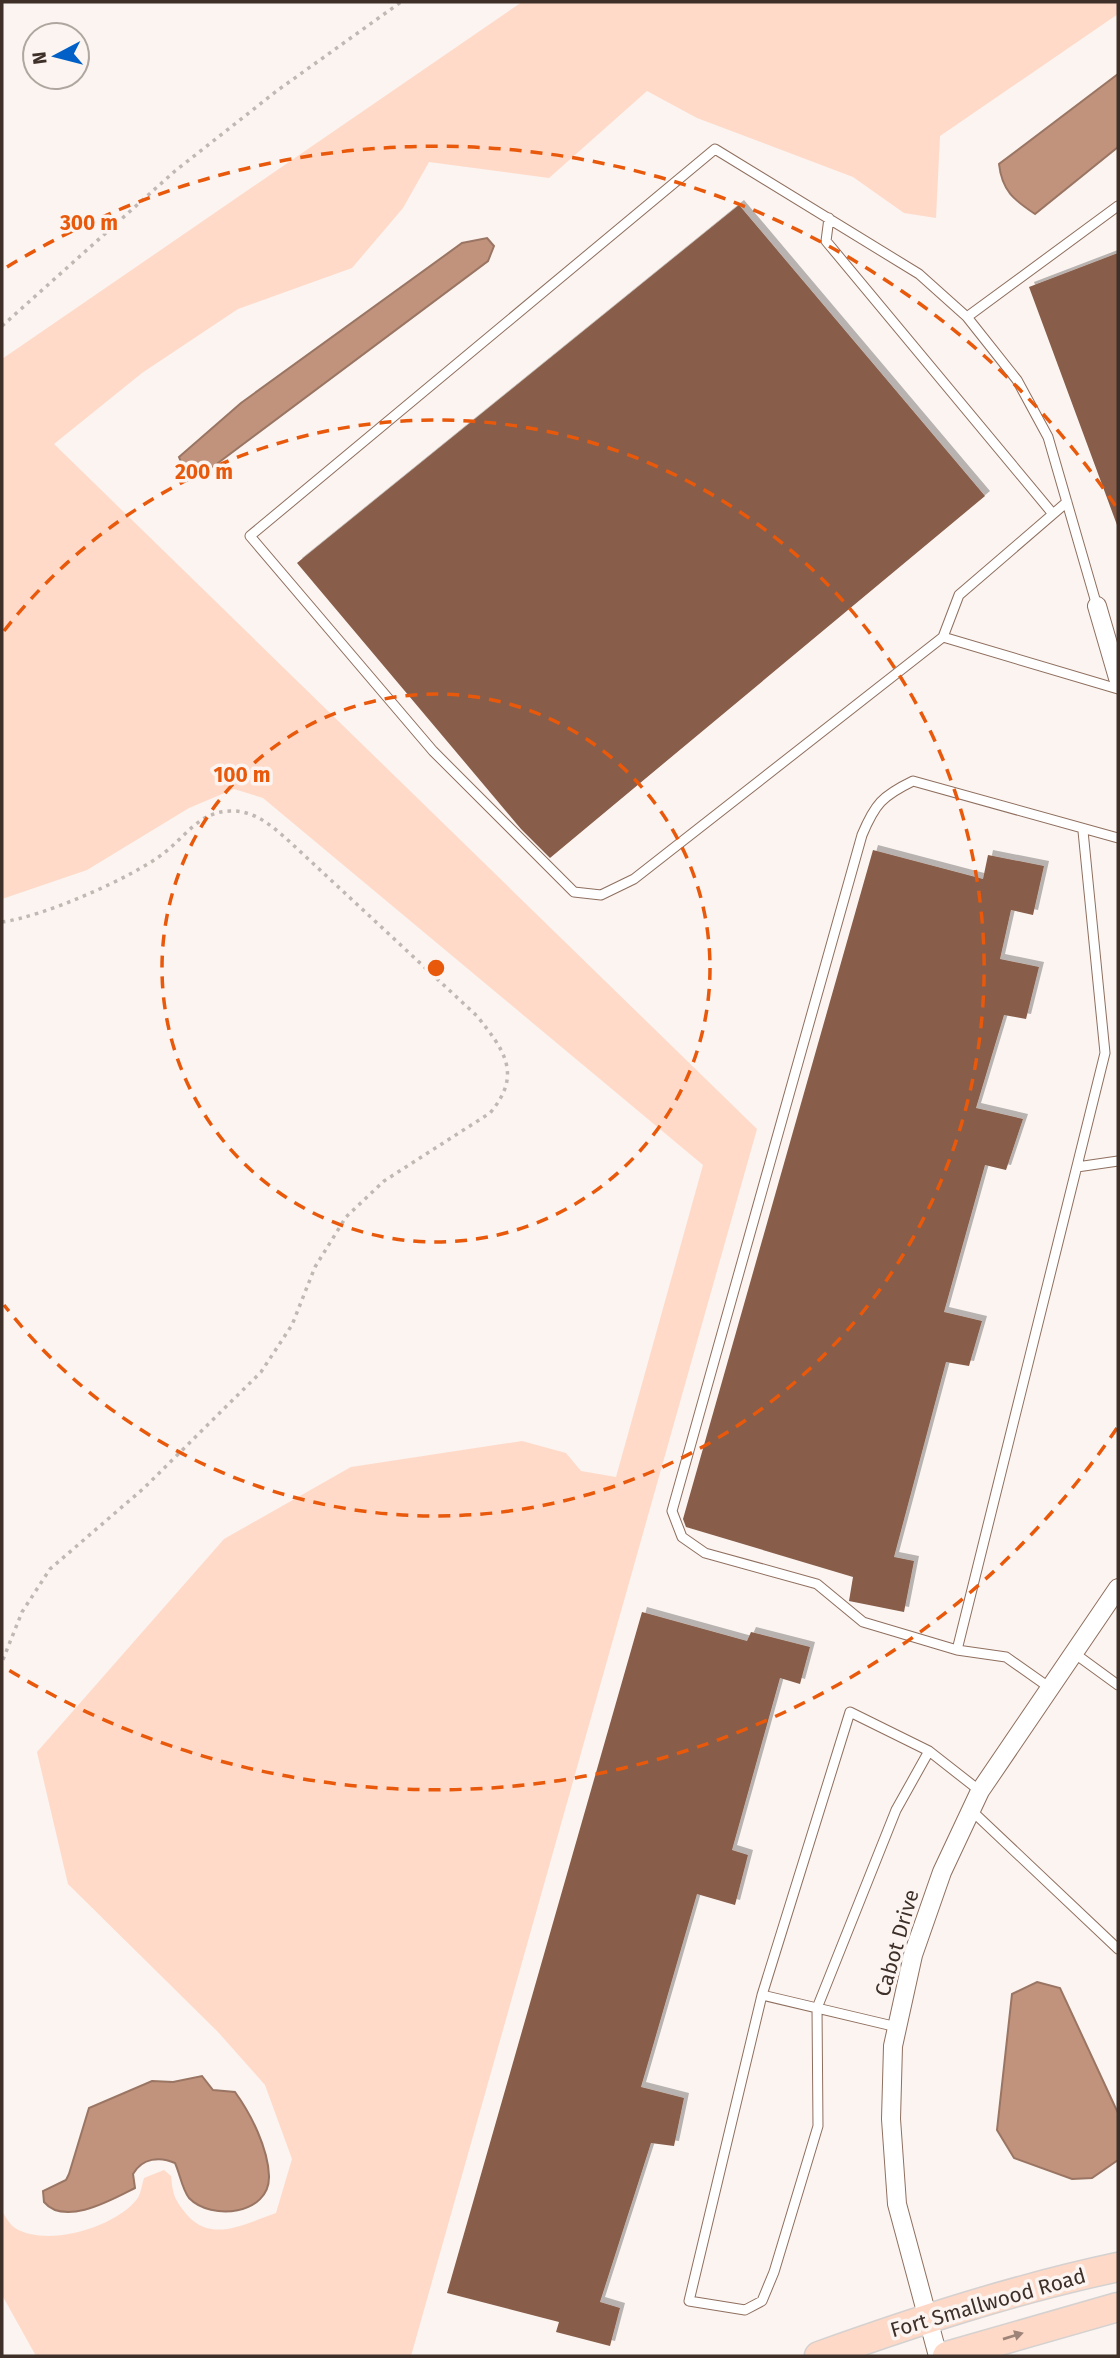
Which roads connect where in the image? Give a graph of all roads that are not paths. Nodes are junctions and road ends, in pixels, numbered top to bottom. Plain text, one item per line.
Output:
1 (1118, 206) edge
2 (829, 219) junction
3 (967, 317) junction
4 (1067, 502) junction
5 (1053, 514) junction
6 (1097, 606) joint
7 (943, 637) junction
8 (1118, 678) edge
9 (1118, 689) edge
10 (1083, 831) junction
11 (1118, 838) edge
12 (1118, 1161) edge
13 (1077, 1167) junction
14 (1118, 1588) edge
15 (957, 1650) junction
16 (1074, 1653) junction
17 (1118, 1685) edge
18 (1050, 1688) junction
19 (929, 1751) junction
20 (980, 1791) junction
21 (971, 1810) junction
22 (1118, 1949) edge
23 (762, 1995) junction
24 (817, 2008) junction
25 (897, 2027) junction
26 (1118, 2267) edge
27 (1118, 2307) edge
28 (928, 2317) junction
29 (818, 2356) edge
30 (939, 2356) edge
31 (947, 2356) edge

1 - 3 lane
2 - 3 lane
2 - 5 lane
2 - 7 lane
3 - 4 lane
4 - 5 lane
4 - 6 lane
5 - 7 lane
6 - 8 street
7 - 9 lane
10 - 11 lane
10 - 13 lane
10 - 15 lane
12 - 13 lane
13 - 15 lane
14 - 16 street, Cabot Drive
15 - 18 lane
16 - 17 lane
16 - 18 street, Cabot Drive
18 - 20 street, Cabot Drive
19 - 20 lane
19 - 23 lane
19 - 24 lane
20 - 21 street, Cabot Drive
21 - 22 lane
21 - 25 street, Cabot Drive
23 - 24 lane
23 - 24 lane
24 - 25 lane
25 - 28 street, Cabot Drive
26 - 28 main road, Fort Smallwood Road
31 -> 27 main road, Fort Smallwood Road
28 - 29 main road, Fort Smallwood Road
28 - 30 street, Cabot Drive

